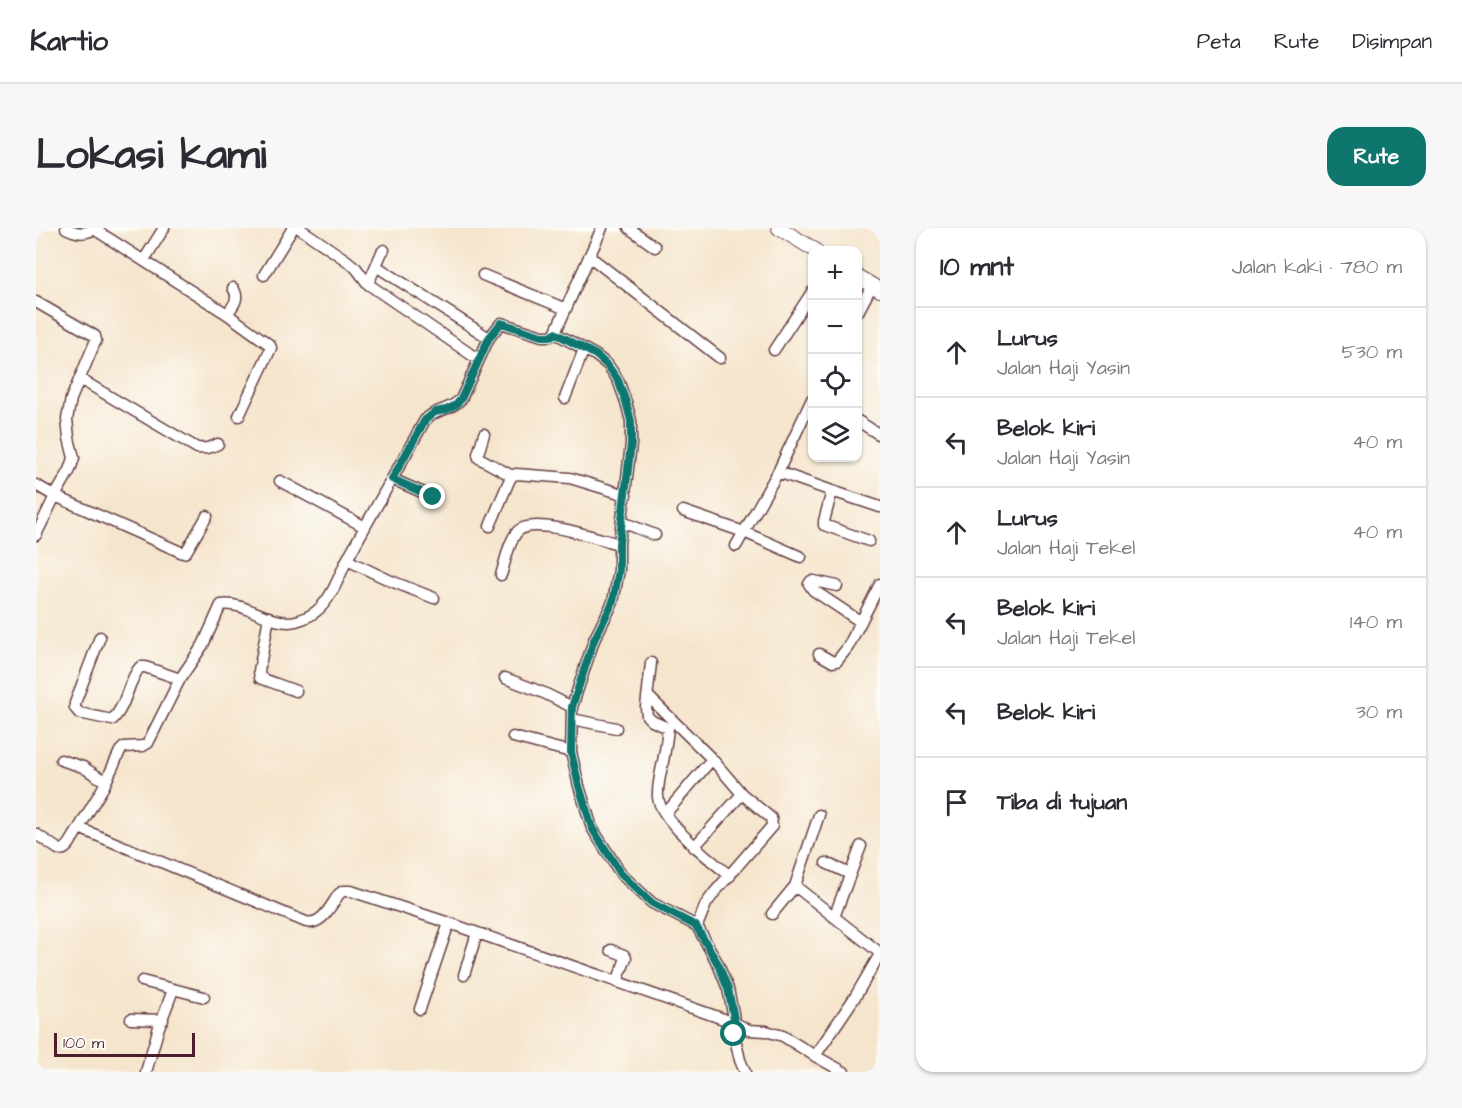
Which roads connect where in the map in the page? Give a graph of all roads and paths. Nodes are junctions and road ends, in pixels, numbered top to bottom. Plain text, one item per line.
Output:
1 (66, 228) edge
2 (94, 228) edge
3 (164, 228) edge
4 (292, 228) edge
5 (299, 228) edge
6 (602, 228) edge
7 (629, 228) edge
8 (779, 228) edge
9 (808, 246) edge
10 (655, 247) dead end
11 (384, 250) dead end
12 (590, 256) junction
13 (144, 260) junction
14 (376, 266) junction
15 (264, 275) dead end
16 (483, 275) dead end
17 (862, 279) edge
18 (368, 284) junction
19 (233, 288) dead end
20 (876, 288) edge
21 (808, 299) edge
22 (36, 302) edge
23 (862, 307) edge
24 (566, 309) junction
25 (227, 314) junction
26 (555, 333) junction
27 (489, 338) junction
28 (584, 349) junction
29 (774, 350) dead end
30 (720, 358) dead end
31 (479, 360) junction
32 (80, 379) junction
33 (565, 398) dead end
34 (808, 408) edge
35 (239, 416) dead end
36 (862, 423) edge
37 (484, 434) dead end
38 (880, 435) edge
39 (218, 444) dead end
40 (778, 472) junction
41 (512, 476) junction
42 (392, 479) junction
43 (280, 481) dead end
44 (36, 485) edge
45 (832, 490) junction
46 (626, 495) junction
47 (55, 496) junction
48 (433, 497) dead end
49 (880, 507) edge
50 (683, 511) dead end
51 (207, 516) dead end
52 (622, 522) junction
53 (365, 526) junction
54 (490, 526) dead end
55 (744, 532) junction
56 (36, 535) edge
57 (655, 535) dead end
58 (869, 541) dead end
59 (619, 544) junction
60 (736, 546) dead end
61 (801, 557) dead end
62 (347, 560) junction
63 (501, 575) dead end
64 (880, 584) edge
65 (837, 586) dead end
66 (434, 598) dead end
67 (269, 617) junction
68 (861, 622) junction
69 (100, 637) dead end
70 (819, 654) dead end
71 (651, 663) dead end
72 (505, 678) dead end
73 (180, 679) junction
74 (296, 691) dead end
75 (648, 696) junction
76 (572, 707) junction
77 (572, 719) junction
78 (670, 723) junction
79 (616, 728) dead end
80 (513, 737) dead end
81 (571, 752) junction
82 (712, 759) junction
83 (60, 760) dead end
84 (106, 782) junction
85 (742, 794) junction
86 (666, 813) junction
87 (819, 815) dead end
88 (80, 828) junction
89 (36, 834) edge
90 (861, 846) dead end
91 (694, 847) junction
92 (826, 863) dead end
93 (850, 874) junction
94 (730, 876) junction
95 (795, 886) junction
96 (772, 914) dead end
97 (834, 918) junction
98 (449, 923) junction
99 (696, 926) junction
100 (477, 933) junction
101 (611, 950) dead end
102 (880, 954) edge
103 (464, 975) dead end
104 (142, 981) dead end
105 (617, 982) junction
106 (173, 990) junction
107 (204, 997) dead end
108 (420, 1008) dead end
109 (131, 1018) dead end
110 (163, 1020) junction
111 (735, 1023) junction
112 (815, 1056) junction
113 (146, 1072) edge
114 (745, 1072) edge
115 (844, 1072) edge

1 - 2 street
2 - 13 street
3 - 13 street
4 - 15 street
5 - 18 street
6 - 12 street
7 - 10 street
8 - 9 main road
11 - 14 street
12 - 24 street
12 - 30 street
13 - 25 street
14 - 18 street
14 - 27 street
16 - 24 street
17 - 20 main road
18 - 31 street
19 - 25 street
20 - 23 street
21 - 29 street
22 - 32 street
24 - 26 street
25 - 35 street
26 - 27 street
26 - 28 street
27 - 31 street
28 - 33 street
28 - 46 street
31 - 42 street
32 - 39 street
32 - 47 street
34 - 40 street
36 - 38 street
37 - 41 street
40 - 45 street
40 - 55 street
41 - 46 street
41 - 54 street
42 - 48 street
42 - 53 street
43 - 53 street
44 - 47 street
45 - 49 street
45 - 58 street
46 - 52 street
47 - 51 street
47 - 56 street
50 - 55 street
52 - 57 street
52 - 59 street
53 - 62 street
55 - 60 street
55 - 61 street
59 - 63 street
59 - 76 street
62 - 66 street
62 - 67 street
64 - 68 street
65 - 68 street
67 - 73 street
67 - 74 street
68 - 70 street
69 - 73 street
71 - 75 street
72 - 76 street
73 - 84 street
75 - 78 street
75 - 78 street
76 - 77 street
77 - 79 street
77 - 81 street
78 - 82 street
78 - 86 street
80 - 81 street
81 - 99 street
82 - 85 street
82 - 86 street
83 - 84 street
84 - 88 street
85 - 91 street
85 - 94 street
86 - 91 street
87 - 95 street
88 - 89 street
88 - 98 street
90 - 93 street
91 - 94 street
92 - 93 street
93 - 97 street
94 - 99 street
95 - 96 street
95 - 97 street
97 - 102 street
98 - 100 street
98 - 108 street
99 - 111 street
100 - 103 street
100 - 105 street
101 - 105 street
102 - 112 street
104 - 106 street
105 - 111 street
106 - 107 street
106 - 110 street
109 - 110 street
110 - 113 street
111 - 112 street
111 - 114 street
112 - 115 street

